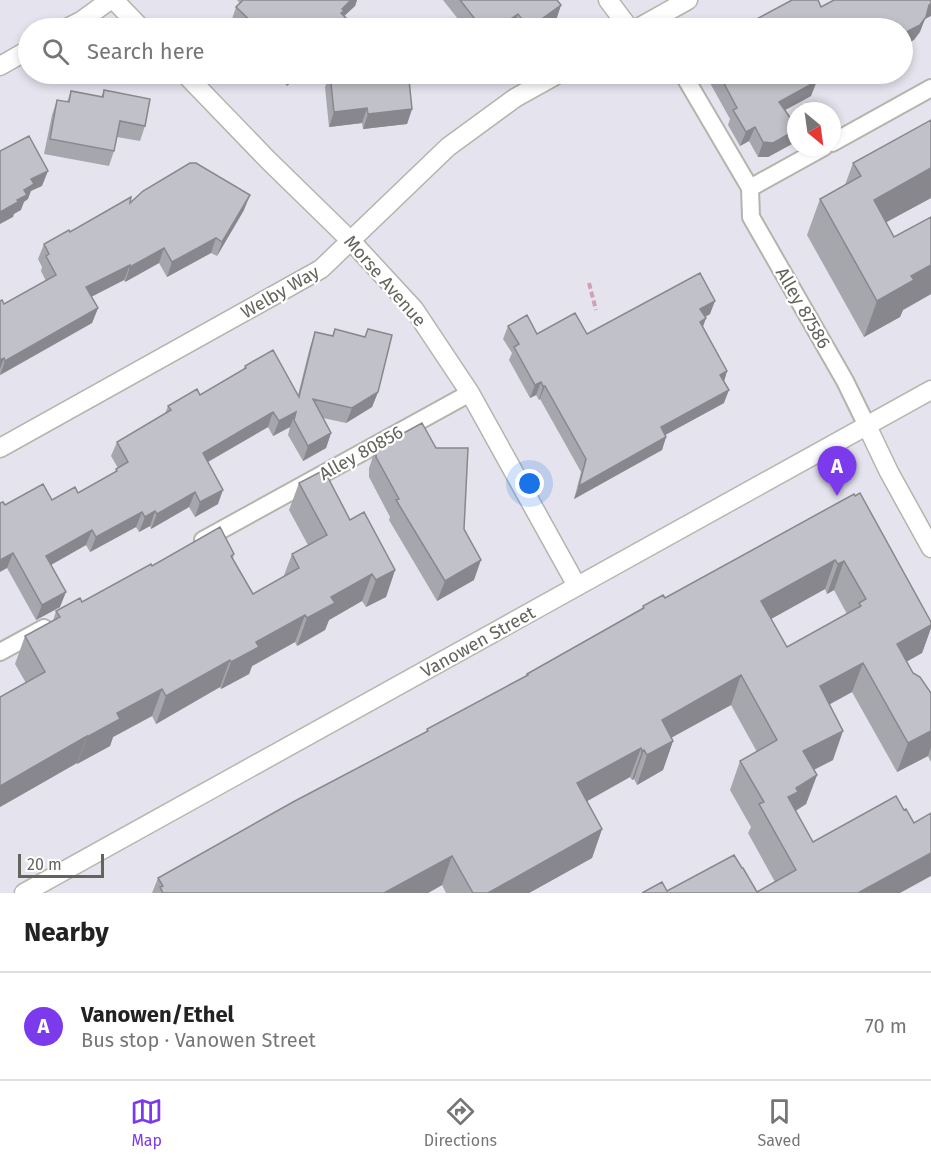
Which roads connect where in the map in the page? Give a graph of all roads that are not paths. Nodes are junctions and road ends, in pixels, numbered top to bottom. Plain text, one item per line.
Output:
1 (112, 0) edge
2 (608, 0) edge
3 (688, 0) edge
4 (85, 18) edge
5 (131, 18) edge
6 (622, 18) edge
7 (661, 18) edge
8 (18, 56) edge
9 (0, 66) edge
10 (195, 84) edge
11 (540, 84) edge
12 (689, 84) edge
13 (931, 88) edge
14 (841, 138) edge
15 (808, 156) edge
16 (750, 188) junction
17 (352, 242) junction
18 (931, 390) edge
19 (470, 393) junction
20 (867, 426) junction
21 (0, 448) edge
22 (188, 548) edge
23 (931, 548) edge
24 (577, 586) junction
25 (63, 618) edge
26 (0, 652) edge
27 (24, 893) edge

1 - 4 street
1 - 5 street
2 - 6 street
3 - 7 street
8 - 9 street
10 - 17 street, Morse Avenue
11 - 17 street, Welby Way
12 - 16 lane
13 - 14 lane
15 - 16 lane
16 - 20 lane, Alley 87586
17 - 19 street, Morse Avenue
17 - 21 street, Welby Way
18 - 20 street, Vanowen Street
19 - 22 lane, Alley 80856
19 - 24 street, Morse Avenue
20 - 23 street
20 - 24 street, Vanowen Street
24 - 27 street, Vanowen Street
25 - 26 lane

